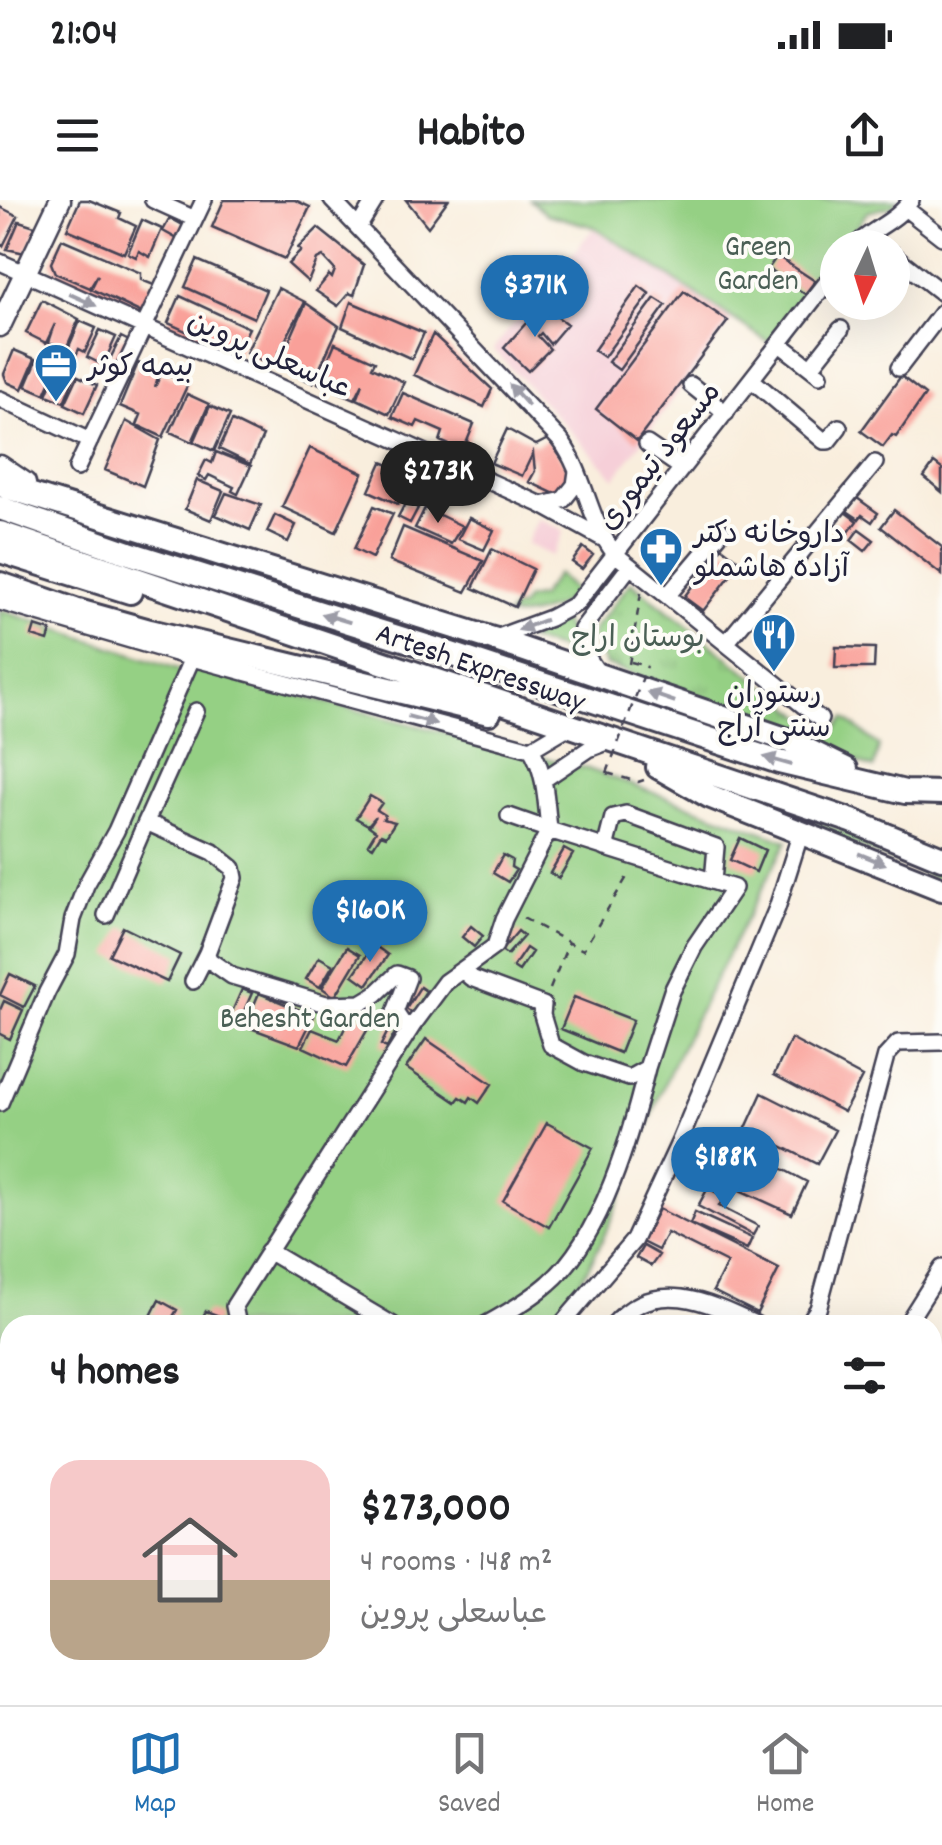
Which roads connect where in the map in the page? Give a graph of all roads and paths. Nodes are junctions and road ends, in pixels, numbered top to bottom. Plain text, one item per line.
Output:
1 (60, 200) edge
2 (153, 200) edge
3 (204, 200) edge
4 (332, 200) edge
5 (375, 200) edge
6 (908, 204) edge
7 (195, 219) junction
8 (359, 226) junction
9 (870, 230) edge
10 (942, 237) edge
11 (0, 262) edge
12 (910, 268) edge
13 (23, 273) junction
14 (820, 292) edge
15 (942, 293) edge
16 (942, 312) edge
17 (0, 326) edge
18 (144, 327) junction
19 (841, 329) dead end
20 (780, 344) junction
21 (899, 368) dead end
22 (752, 380) junction
23 (691, 385) dead end
24 (0, 398) edge
25 (726, 412) junction
26 (840, 426) dead end
27 (90, 441) junction
28 (648, 444) dead end
29 (875, 463) dead end
30 (577, 464) junction
31 (0, 466) edge
32 (77, 468) dead end
33 (682, 468) junction
34 (0, 474) edge
35 (25, 482) junction
36 (0, 486) edge
37 (542, 506) junction
38 (0, 508) edge
39 (722, 531) dead end
40 (0, 533) edge
41 (602, 538) junction
42 (207, 548) junction
43 (0, 550) edge
44 (615, 554) junction
45 (630, 566) junction
46 (644, 577) junction
47 (0, 584) edge
48 (668, 595) junction
49 (0, 602) edge
50 (212, 606) junction
51 (410, 613) junction
52 (493, 640) junction
53 (727, 642) junction
54 (446, 652) junction
55 (192, 658) junction
56 (600, 676) junction
57 (196, 711) dead end
58 (820, 720) dead end
59 (568, 727) junction
60 (617, 744) junction
61 (531, 749) junction
62 (543, 780) junction
63 (638, 782) dead end
64 (880, 787) junction
65 (906, 792) junction
66 (942, 793) edge
67 (942, 812) edge
68 (508, 816) dead end
69 (146, 822) junction
70 (548, 830) junction
71 (801, 832) junction
72 (942, 844) edge
73 (914, 846) junction
74 (605, 848) junction
75 (942, 858) edge
76 (627, 877) dead end
77 (713, 881) junction
78 (942, 889) edge
79 (777, 908) junction
80 (509, 911) junction
81 (794, 914) dead end
82 (106, 915) dead end
83 (569, 942) junction
84 (207, 953) junction
85 (462, 970) junction
86 (192, 981) dead end
87 (543, 1004) junction
88 (413, 1025) junction
89 (942, 1042) edge
90 (647, 1068) junction
91 (0, 1103) edge
92 (268, 1250) junction
93 (942, 1268) edge
94 (236, 1315) edge
95 (376, 1315) edge
96 (500, 1315) edge
97 (570, 1315) edge
98 (624, 1315) edge
99 (736, 1315) edge
100 (814, 1315) edge
101 (912, 1315) edge

1 - 13 main road
2 - 7 street
3 - 7 street
4 - 8 street
5 - 8 street
6 - 9 street
6 - 10 street
7 - 18 street
30 -> 8 street
11 - 13 street, عباسعلی پروین
12 - 15 street
13 - 17 main road
13 -> 18 street, عباسعلی پروین
14 - 20 street, مسعود تیموری
16 - 21 street
18 - 27 street
18 - 37 street, عباسعلی پروین
19 - 20 street
20 - 22 street, مسعود تیموری
22 - 25 street, مسعود تیموری
22 - 26 street
23 - 25 street
24 - 27 street
25 - 33 street, مسعود تیموری
27 - 32 street
28 - 33 street
29 - 53 street
30 - 37 street
30 - 41 street
31 - 35 main road
33 - 44 street, مسعود تیموری
34 - 35 highway
35 - 42 highway
36 - 42 highway
37 - 41 street, عباسعلی پروین
54 -> 38 highway, Artesh Expressway
39 - 48 street
40 - 50 highway, Artesh Expressway
41 - 44 street
42 - 51 highway
43 - 50 highway
44 - 45 street
44 -> 52 street, مسعود تیموری
45 - 46 street
45 - 56 street, مسعود تیموری
46 - 48 street
46 - 63 path, bridge
47 - 59 highway
48 - 53 street
49 - 55 street
50 - 59 highway, Artesh Expressway
51 - 52 highway
51 - 54 highway
52 - 54 highway
52 - 56 highway
53 - 58 street
64 -> 54 highway, Artesh Expressway
55 -> 61 street
55 - 91 street
64 -> 56 highway
57 - 69 street
59 - 60 highway, Artesh Expressway
59 - 61 street
60 - 62 street
60 - 71 highway
60 - 73 highway, Artesh Expressway
61 - 62 street
62 - 70 street
64 - 65 highway, Artesh Expressway
65 - 66 highway, Artesh Expressway
65 - 67 highway
68 - 70 street
69 - 82 street
69 - 84 street
70 - 74 street
70 - 80 street
71 -> 78 highway
71 - 79 street
72 - 73 highway
73 - 75 highway, Artesh Expressway
74 - 77 street
74 - 77 street
76 - 83 path
77 - 90 street
79 - 81 street
79 - 97 street
80 - 83 path
80 - 85 street
83 - 87 path
84 - 86 street
84 - 88 street
85 - 87 street
85 - 88 street
87 - 90 street
88 - 92 street
89 - 100 street
90 - 96 street
92 - 94 street
92 - 95 street
93 - 101 street
98 - 99 street

